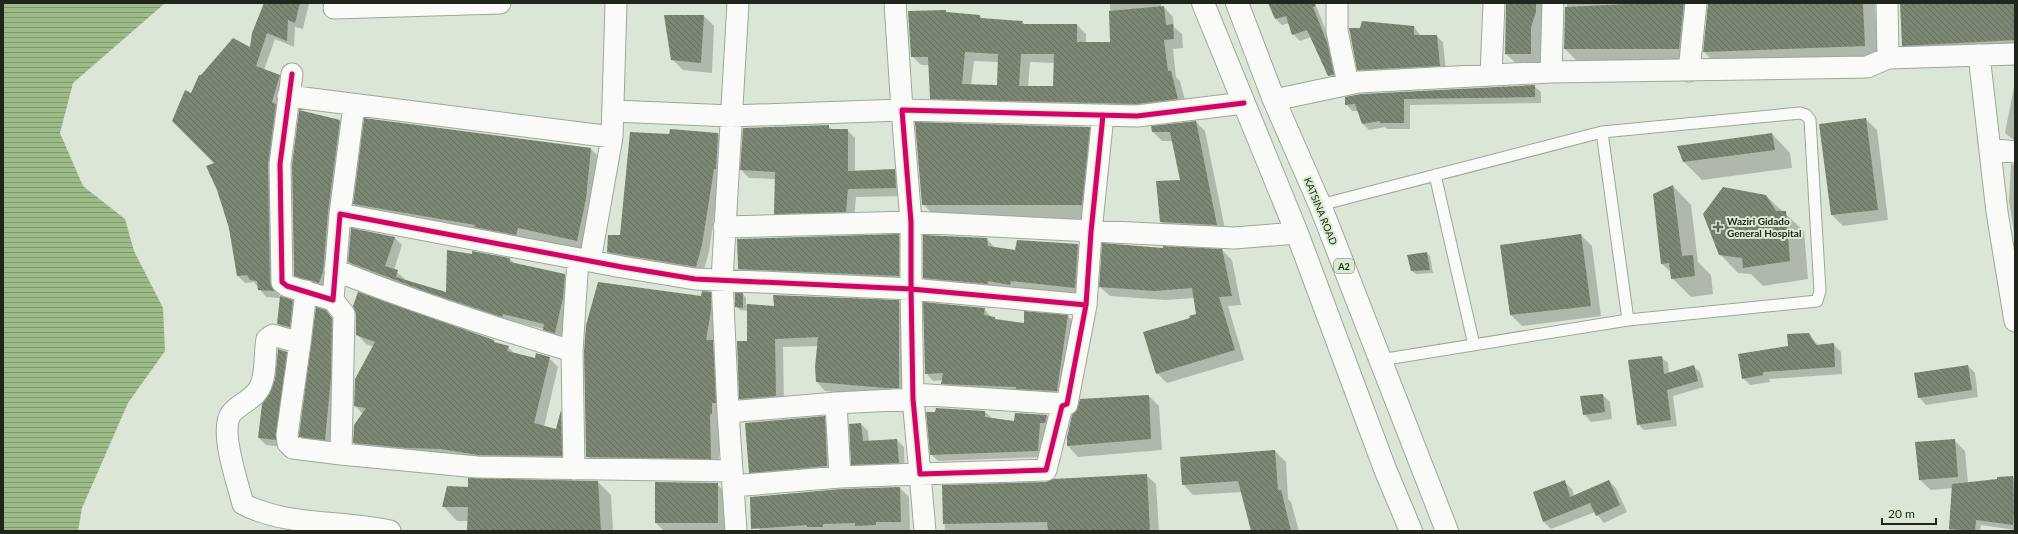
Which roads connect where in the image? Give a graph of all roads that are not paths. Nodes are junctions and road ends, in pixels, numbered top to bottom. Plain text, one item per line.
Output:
1 (500, 3) edge
2 (616, 3) edge
3 (738, 3) edge
4 (895, 3) edge
5 (1203, 3) edge
6 (1238, 3) edge
7 (1337, 3) edge
8 (1494, 3) edge
9 (1553, 3) edge
10 (1696, 3) edge
11 (1887, 3) edge
12 (334, 8) dead end
13 (2015, 54) edge
14 (1979, 55) junction
15 (1888, 58) junction
16 (1689, 71) junction
17 (1550, 72) junction
18 (292, 74) dead end
19 (1491, 75) junction
20 (1348, 84) junction
21 (288, 96) junction
22 (1274, 100) junction
23 (1244, 103) junction
24 (354, 105) junction
25 (902, 110) junction
26 (614, 111) junction
27 (1103, 115) junction
28 (731, 116) junction
29 (1602, 132) junction
30 (612, 137) junction
31 (1990, 150) junction
32 (2015, 152) edge
33 (1435, 175) junction
34 (1320, 205) junction
35 (340, 214) junction
36 (911, 222) junction
37 (724, 228) junction
38 (1091, 232) junction
39 (1297, 233) junction
40 (584, 260) junction
41 (335, 270) junction
42 (2011, 271) edge
43 (722, 280) junction
44 (911, 289) junction
45 (306, 291) junction
46 (333, 300) junction
47 (1086, 305) junction
48 (1628, 320) junction
49 (2015, 321) edge
50 (300, 343) junction
51 (1474, 345) junction
52 (572, 352) junction
53 (1380, 360) junction
54 (913, 396) junction
55 (836, 403) junction
56 (1067, 404) junction
57 (728, 412) junction
58 (341, 454) junction
59 (574, 470) junction
60 (920, 474) junction
61 (840, 477) junction
62 (732, 479) junction
63 (390, 531) edge
64 (736, 531) edge
65 (925, 531) edge
66 (1411, 531) edge
67 (1447, 531) edge

1 - 12 street
2 - 26 street
3 - 28 street
4 - 25 street
5 - 23 highway
6 - 22 highway, KATSINA ROAD / A2
7 - 20 street
8 - 19 street
9 - 17 street
10 - 16 street
11 - 15 street
13 - 14 street
14 - 15 street
14 - 31 street
15 - 16 street
16 - 17 street
17 - 19 street
18 - 21 street
19 - 20 street
20 - 22 street
21 - 24 street
21 - 45 street
22 - 34 highway, KATSINA ROAD / A2
23 - 27 street
23 - 39 highway
24 - 30 street
24 - 35 street
25 - 27 street
25 - 28 street
25 - 36 street
26 - 28 street
26 - 30 street
27 - 38 street
28 - 37 street
29 - 33 lane
29 - 48 lane
29 - 48 lane
30 - 40 street
31 - 32 street
31 - 42 street
33 - 34 lane
33 - 51 lane
34 - 53 highway, KATSINA ROAD / A2
35 - 40 street
35 - 41 street
36 - 37 street
36 - 38 street
36 - 44 street
37 - 43 street
38 - 39 street
38 - 47 street
39 - 66 highway
40 - 43 street
40 - 52 street
41 - 46 street
41 - 52 street
42 - 49 street
43 - 44 street
43 - 57 street
44 - 47 street
44 - 54 street
45 - 46 street
45 - 50 street
46 - 58 street
47 - 56 street
48 - 51 lane
50 - 58 street
50 - 63 street
51 - 53 lane
52 - 59 street
53 - 67 highway, KATSINA ROAD / A2
54 - 55 street
54 - 56 street
54 - 60 street
55 - 57 street
55 - 61 street
56 - 60 street
57 - 62 street
58 - 59 street
59 - 62 street
60 - 61 street
60 - 65 street
61 - 62 street
62 - 64 street

